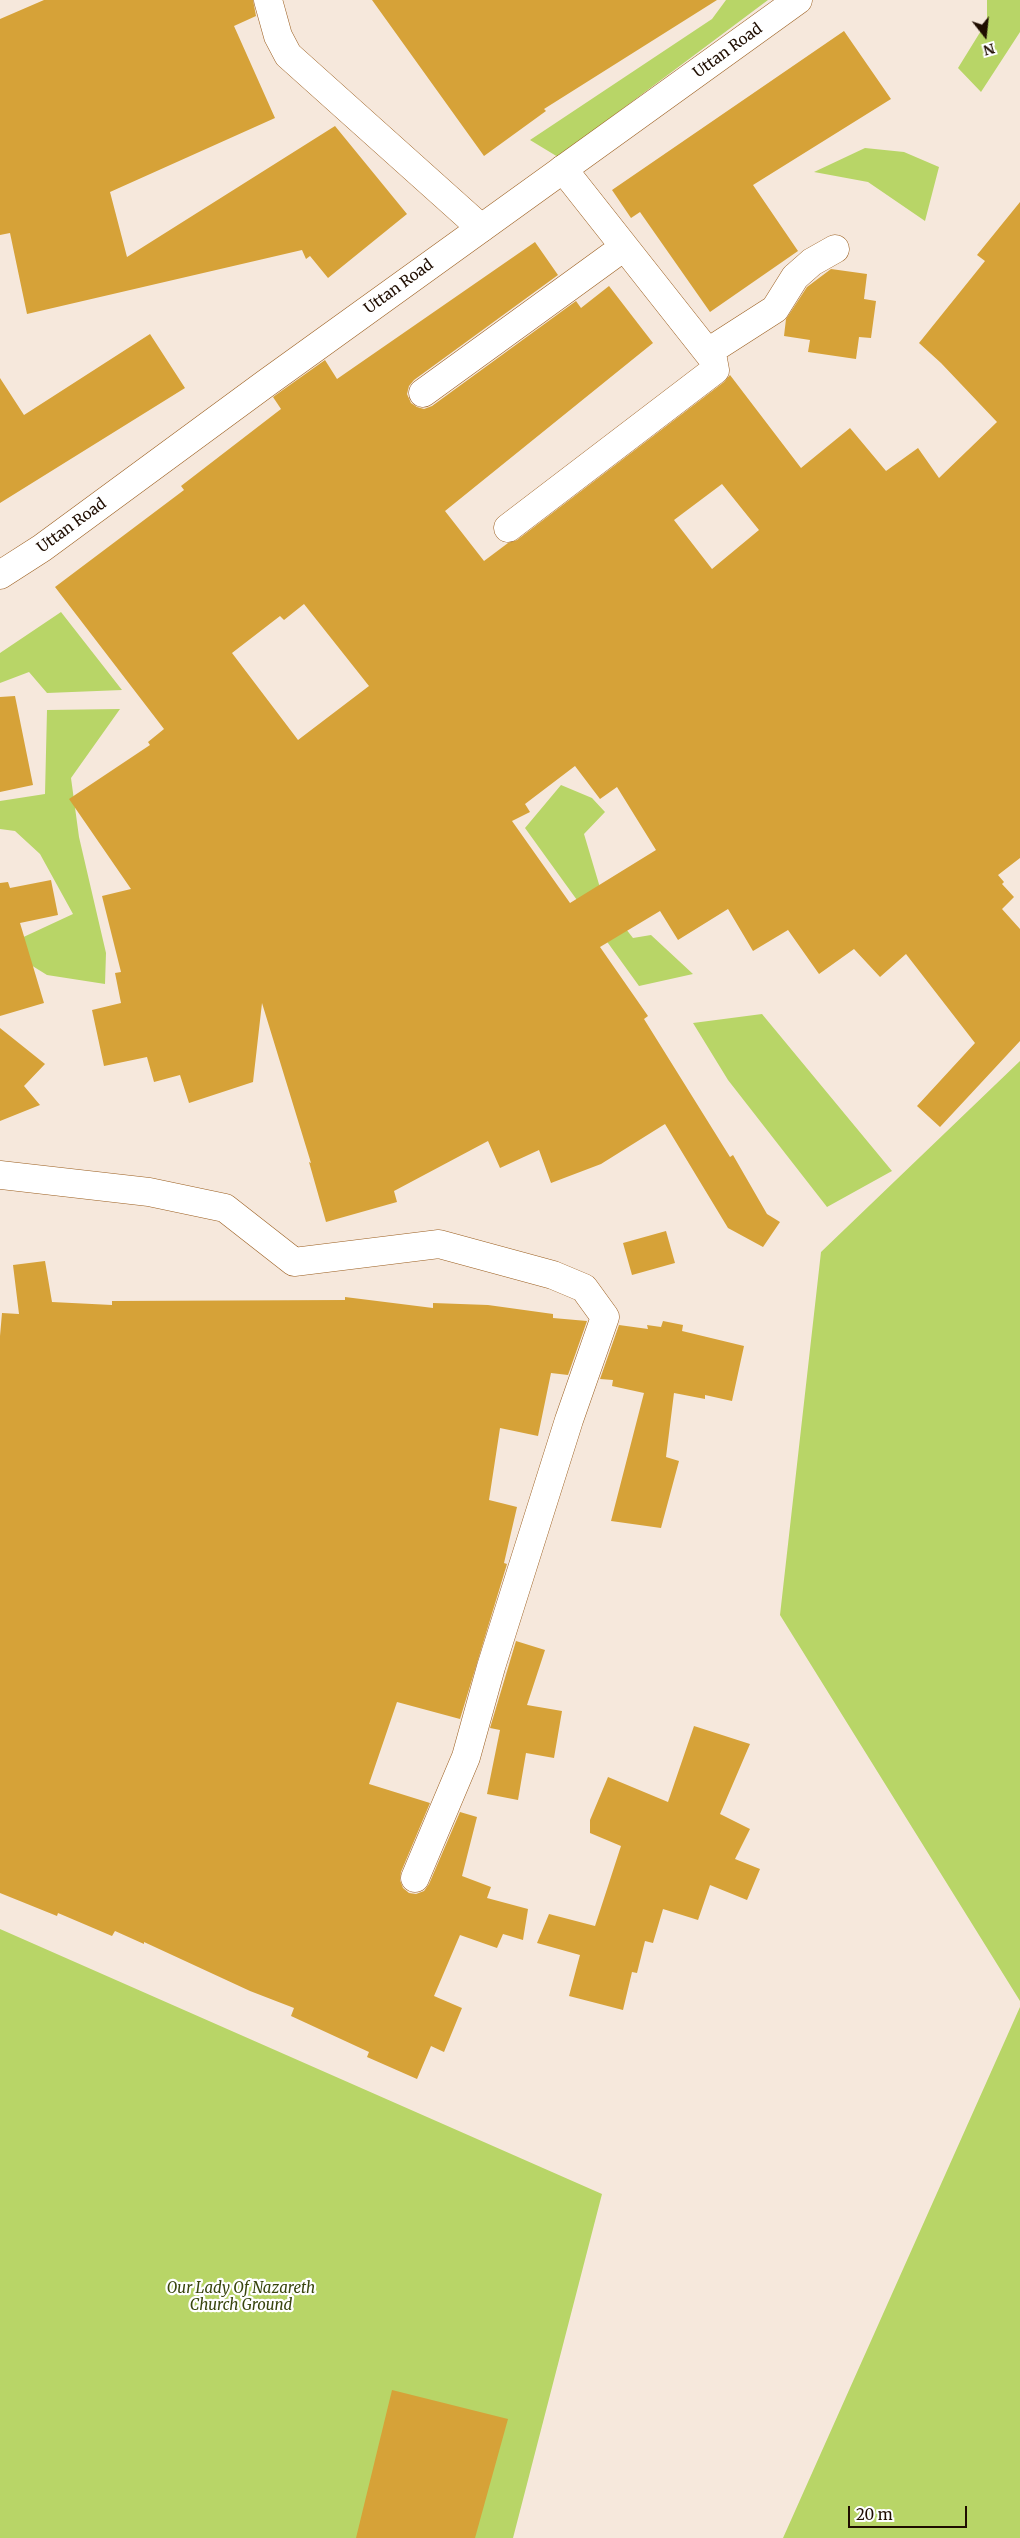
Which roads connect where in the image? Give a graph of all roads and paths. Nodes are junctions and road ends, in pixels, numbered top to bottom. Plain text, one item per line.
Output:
1 (268, 0) edge
2 (798, 0) edge
3 (563, 169) junction
4 (481, 228) junction
5 (624, 247) junction
6 (835, 249) dead end
7 (708, 352) junction
8 (423, 394) dead end
9 (508, 528) dead end
10 (0, 574) edge
11 (0, 1175) edge
12 (415, 1878) dead end

1 - 4 street
2 - 3 street, Uttan Road
3 - 4 street, Uttan Road
3 - 5 street
4 - 10 street, Uttan Road
5 - 7 street
5 - 8 street
6 - 7 street
7 - 9 street
11 - 12 street

